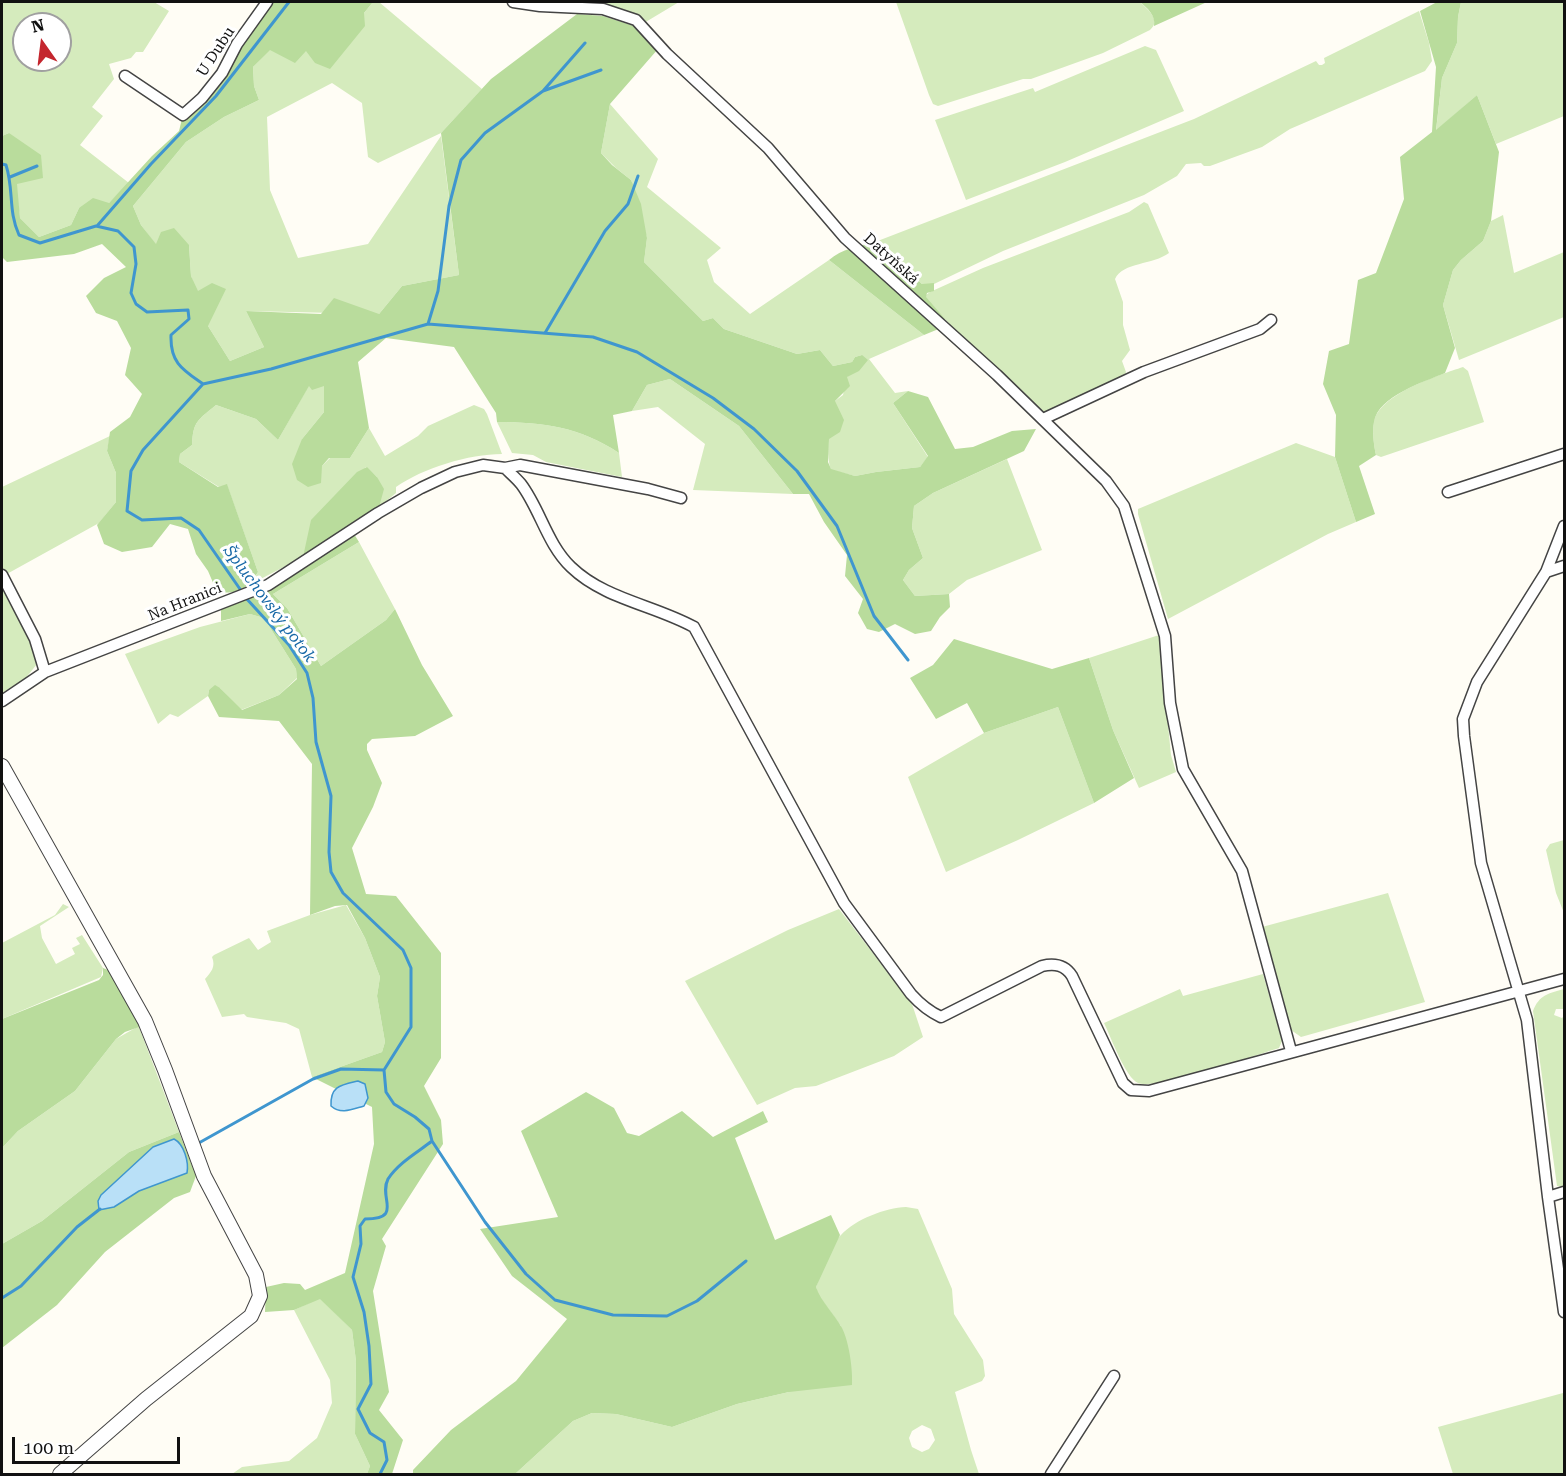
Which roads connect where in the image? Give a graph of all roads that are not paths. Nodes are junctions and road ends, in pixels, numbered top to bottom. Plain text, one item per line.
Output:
1 (267, 2) edge
2 (517, 2) edge
3 (124, 76) dead end
4 (1271, 320) dead end
5 (1042, 419) junction
6 (1564, 454) edge
7 (505, 468) junction
8 (1448, 492) dead end
9 (681, 498) dead end
10 (1564, 526) edge
11 (1564, 566) edge
12 (1546, 572) junction
13 (2, 575) edge
14 (45, 672) junction
15 (2, 701) edge
16 (2, 766) edge
17 (1564, 979) edge
18 (1519, 990) junction
19 (1291, 1051) junction
20 (1564, 1192) edge
21 (1548, 1197) junction
22 (1564, 1312) edge
23 (1114, 1376) dead end
24 (60, 1474) edge
25 (1051, 1474) edge

1 - 3 street, U Dubu
2 - 5 street, Datyňská
4 - 5 street
5 - 19 street, Datyňská
6 - 8 street
7 - 9 street, Na Hranici
7 - 14 street, Na Hranici
7 - 19 street
10 - 12 street
11 - 12 street
12 - 18 street
13 - 14 street
14 - 15 street, Na Hranici
16 - 24 street
17 - 18 street
18 - 19 street
18 - 21 street
20 - 21 street
21 - 22 street
23 - 25 street

